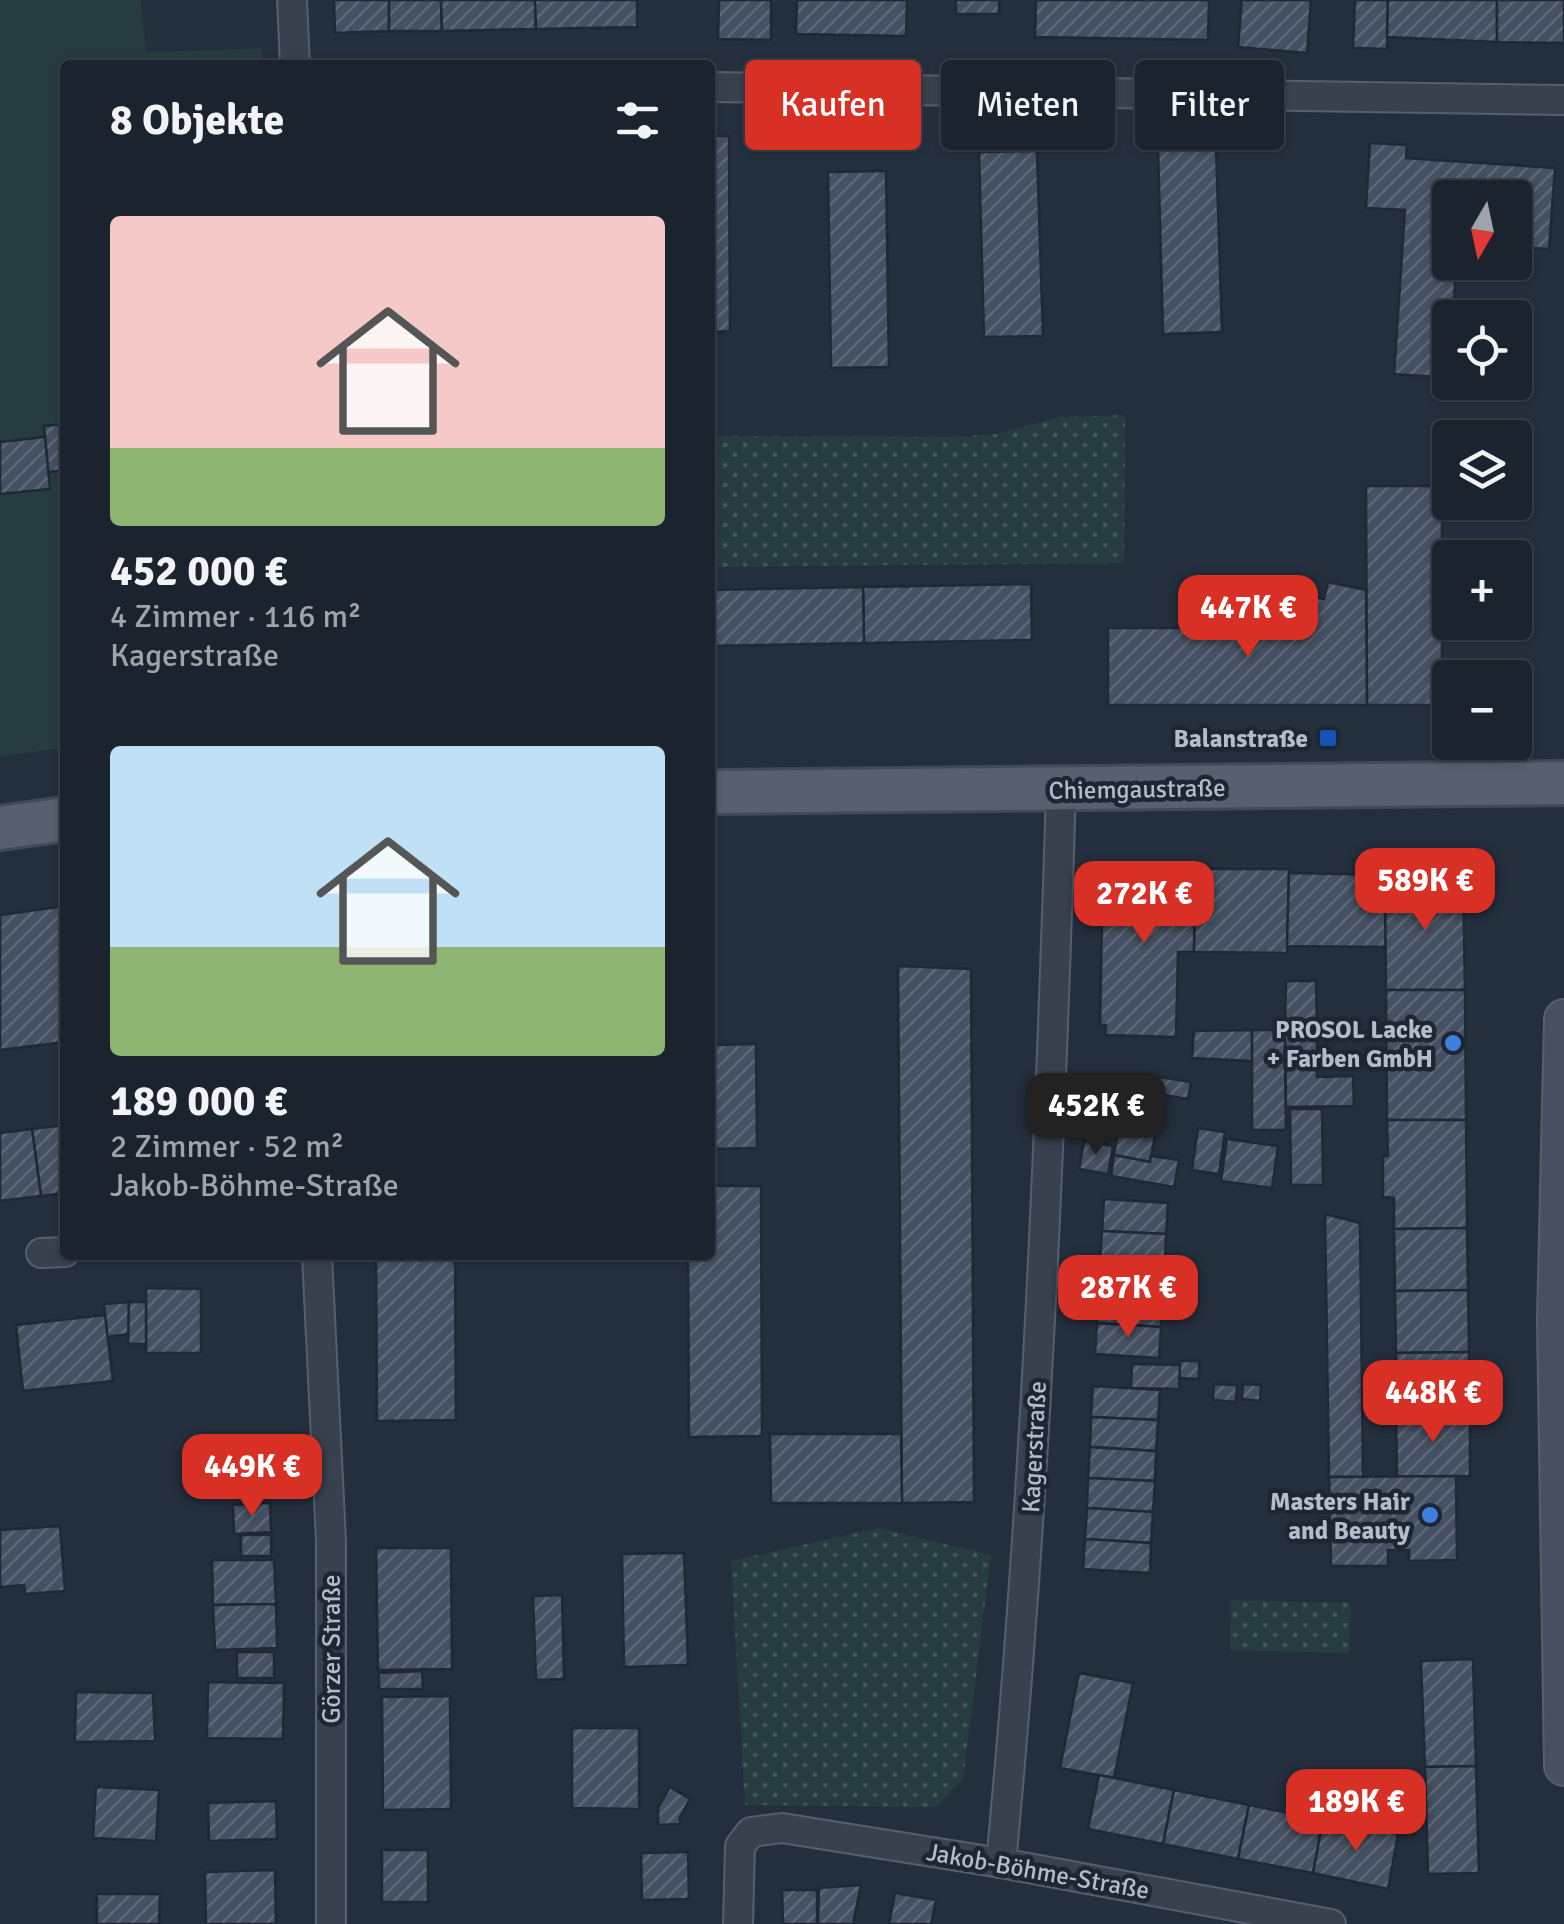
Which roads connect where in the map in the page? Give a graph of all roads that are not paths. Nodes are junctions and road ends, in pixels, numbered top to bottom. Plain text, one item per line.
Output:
1 (292, 0) edge
2 (294, 60) edge
3 (715, 88) edge
4 (1564, 100) edge
5 (1564, 782) edge
6 (1061, 790) junction
7 (715, 792) edge
8 (60, 820) edge
9 (0, 828) edge
10 (1564, 1019) edge
11 (1561, 1205) edge
12 (316, 1260) edge
13 (1564, 1766) edge
14 (1001, 1863) junction
15 (331, 1924) edge
16 (738, 1924) edge
17 (1331, 1924) edge

1 - 2 street
3 - 4 street
5 - 6 main road, Chiemgaustraße
6 - 7 main road, Chiemgaustraße
6 - 14 street, Kagerstraße
8 - 9 main road
10 - 11 street
11 - 13 street
12 - 15 street, Görzer Straße
14 - 16 street, Jakob-Böhme-Straße
14 - 17 street, Jakob-Böhme-Straße

